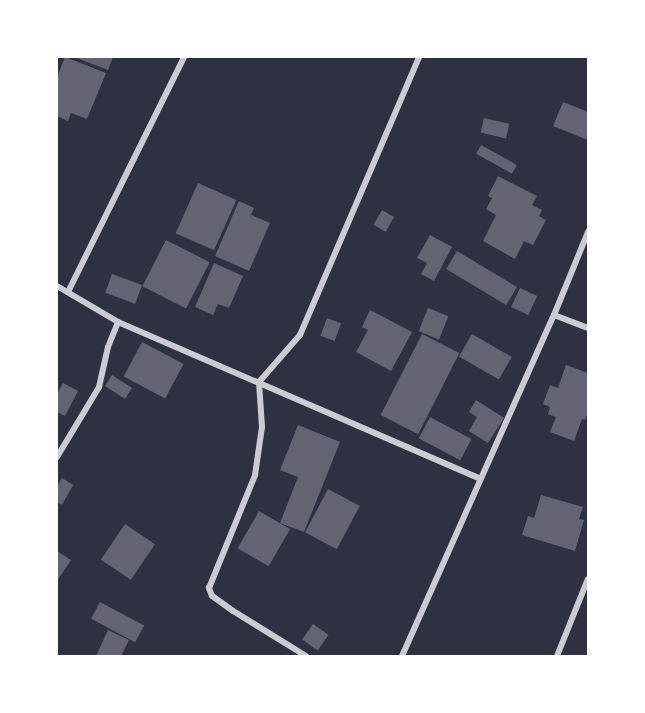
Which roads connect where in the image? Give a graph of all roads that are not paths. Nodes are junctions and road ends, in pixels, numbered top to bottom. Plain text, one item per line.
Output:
1 (184, 57) edge
2 (419, 57) edge
3 (588, 232) edge
4 (57, 286) edge
5 (68, 292) junction
6 (554, 315) junction
7 (118, 322) junction
8 (588, 328) edge
9 (259, 382) junction
10 (57, 457) edge
11 (480, 479) junction
12 (588, 579) edge
13 (306, 656) edge
14 (402, 656) edge
15 (557, 656) edge

1 - 5 street
2 - 9 street
3 - 6 street
4 - 5 street
5 - 7 street
6 - 8 street
6 - 11 street
7 - 9 street
7 - 10 street
9 - 11 street
9 - 13 street
11 - 14 street
12 - 15 street

